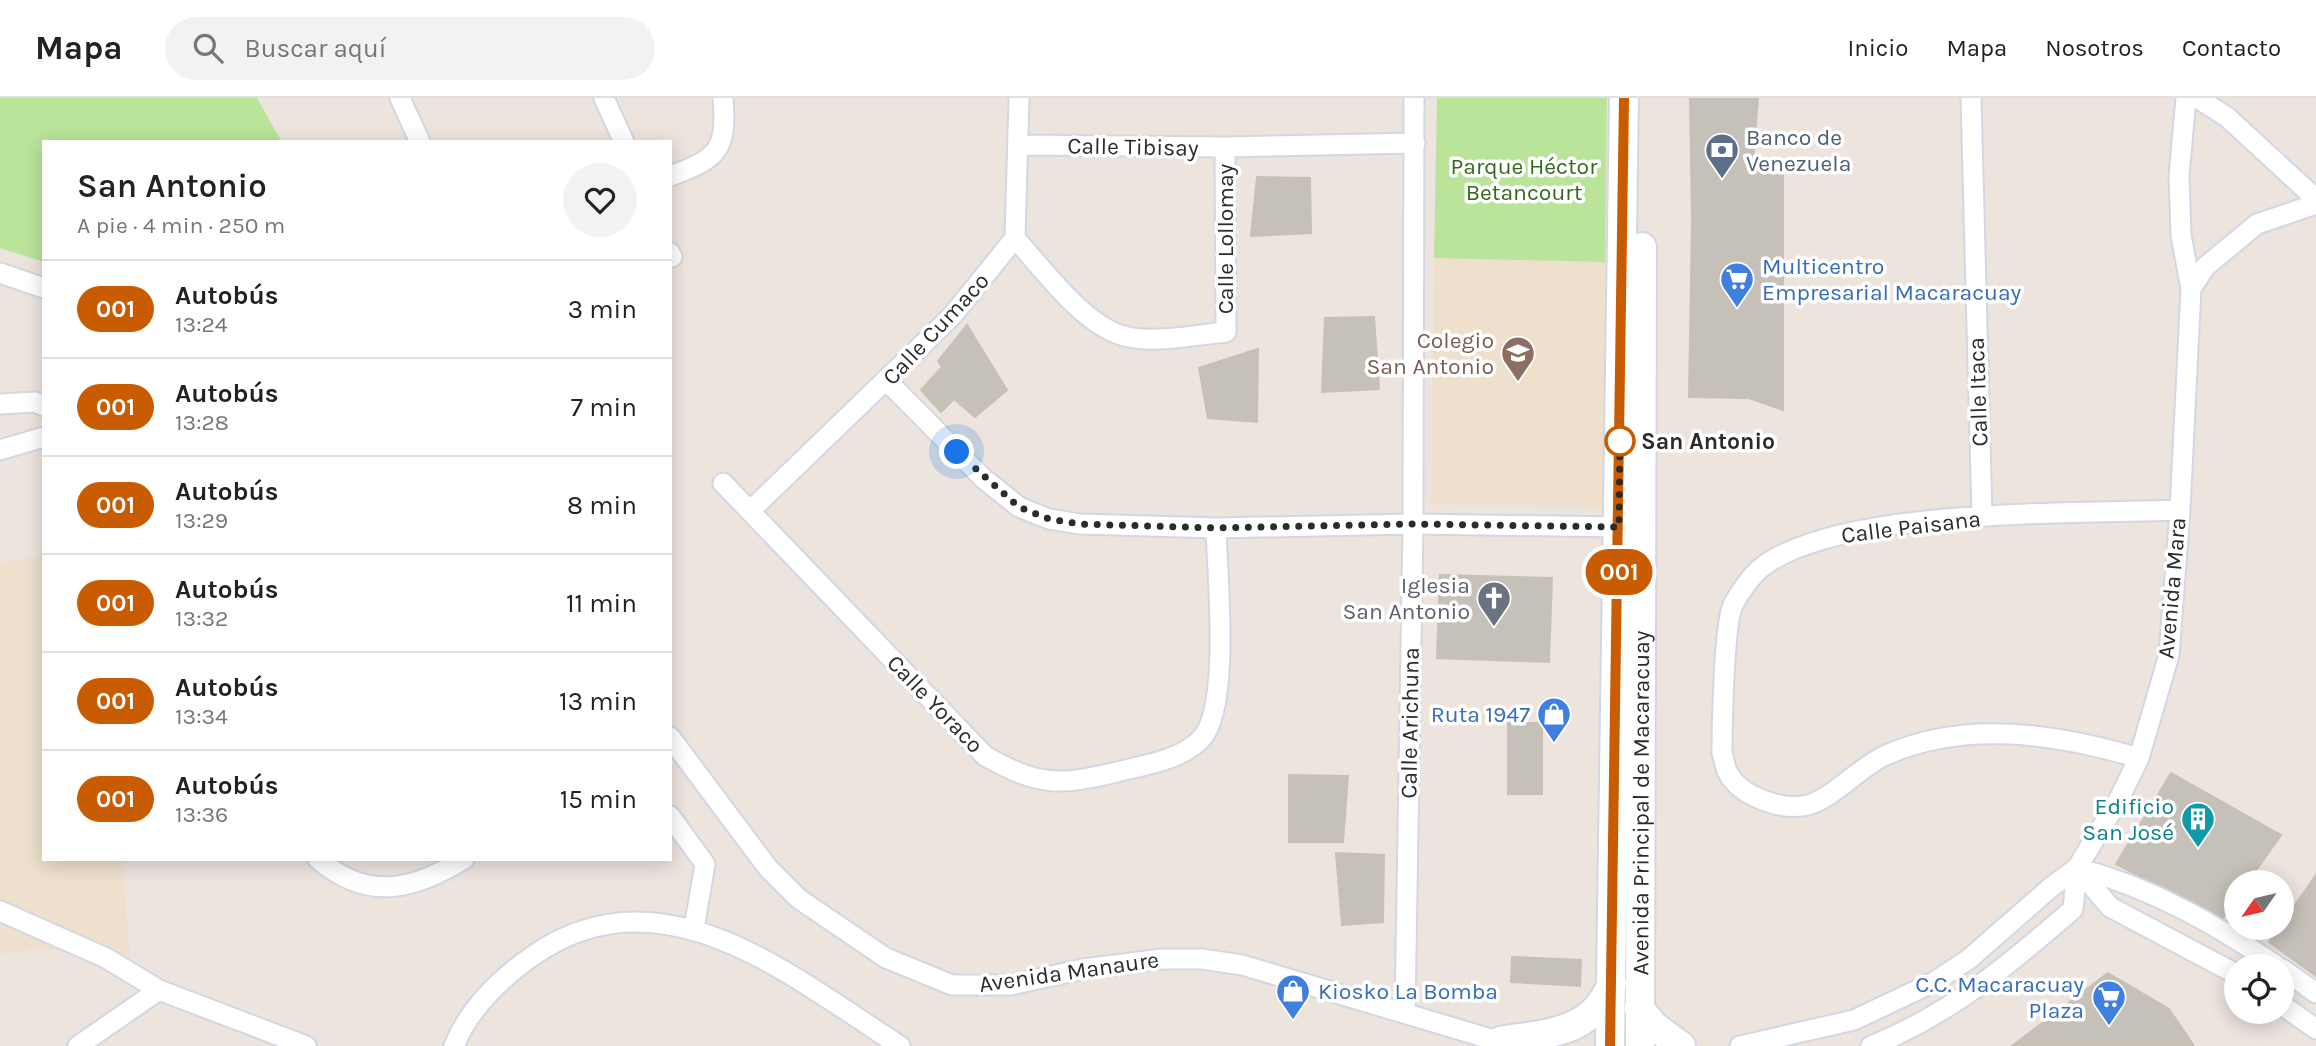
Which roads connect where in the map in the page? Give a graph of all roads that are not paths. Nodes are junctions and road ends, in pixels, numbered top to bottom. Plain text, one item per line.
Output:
1 (400, 98) edge
2 (604, 98) edge
3 (723, 98) edge
4 (1019, 98) edge
5 (1415, 98) edge
6 (1624, 98) edge
7 (1643, 98) edge
8 (1971, 98) edge
9 (2186, 98) edge
10 (2197, 98) edge
11 (419, 140) edge
12 (623, 140) edge
13 (1415, 143) junction
14 (1020, 145) junction
15 (1225, 148) junction
16 (672, 175) edge
17 (2316, 199) edge
18 (2316, 204) edge
19 (1015, 238) junction
20 (0, 272) edge
21 (42, 287) edge
22 (2192, 289) junction
23 (887, 381) junction
24 (0, 404) edge
25 (42, 405) edge
26 (42, 438) edge
27 (0, 450) edge
28 (723, 483) dead end
29 (2180, 510) junction
30 (750, 511) junction
31 (1982, 517) junction
32 (1413, 524) junction
33 (1619, 527) junction
34 (1216, 528) junction
35 (672, 740) edge
36 (2139, 758) junction
37 (672, 819) edge
38 (320, 861) edge
39 (461, 861) edge
40 (2077, 868) junction
41 (0, 911) edge
42 (694, 929) junction
43 (2246, 954) edge
44 (2224, 968) edge
45 (2294, 977) edge
46 (1613, 981) junction
47 (159, 989) junction
48 (2316, 993) edge
49 (1639, 1008) junction
50 (1405, 1013) junction
51 (2294, 1013) edge
52 (2316, 1029) edge
53 (1508, 1044) edge
54 (78, 1046) edge
55 (306, 1046) edge
56 (454, 1046) edge
57 (900, 1046) edge
58 (1610, 1046) edge
59 (1640, 1046) edge
60 (1681, 1046) edge
61 (1740, 1046) edge
62 (1871, 1046) edge

1 - 11 street
2 - 12 street
3 - 16 street
4 - 14 street
5 - 13 street, Calle Arichuna
6 - 33 street, Avenida Principal de Macaracuay
7 - 49 street, Avenida Principal de Macaracuay
8 - 31 street, Calle Itaca
9 - 22 street, Avenida Mara
10 - 17 street
13 - 15 street, Calle Tibisay
13 - 32 street, Calle Arichuna
14 - 15 street, Calle Tibisay
14 - 19 street
15 - 19 street, Calle Lollomay
18 - 22 street
19 - 23 street, Calle Cumaco
20 - 21 street
22 - 29 street, Avenida Mara
23 - 30 street, Calle Cumaco
23 - 34 street
24 - 25 street
26 - 27 street
28 - 30 street, Calle Yoraco
29 - 31 street, Calle Paisana
29 - 36 street, Avenida Mara
30 - 34 street, Calle Yoraco
31 - 36 street, Calle Paisana
32 - 33 street
32 - 34 street
32 - 50 street, Calle Arichuna
33 - 46 street, Avenida Principal de Macaracuay
35 - 50 street, Avenida Manaure
36 - 40 street, Avenida Mara
37 - 42 street
38 - 39 street
40 - 43 street
40 - 44 street
40 - 61 street, Avenida Mara
40 - 62 street, Avenida Mara
41 - 47 street
42 - 56 street
42 - 57 street
45 - 48 street
46 - 53 street
46 - 58 street, Avenida Principal de Macaracuay
47 - 54 street
47 - 55 street
49 - 59 street, Avenida Principal de Macaracuay
49 - 60 street
50 - 53 street, Avenida Manaure
51 - 52 street

